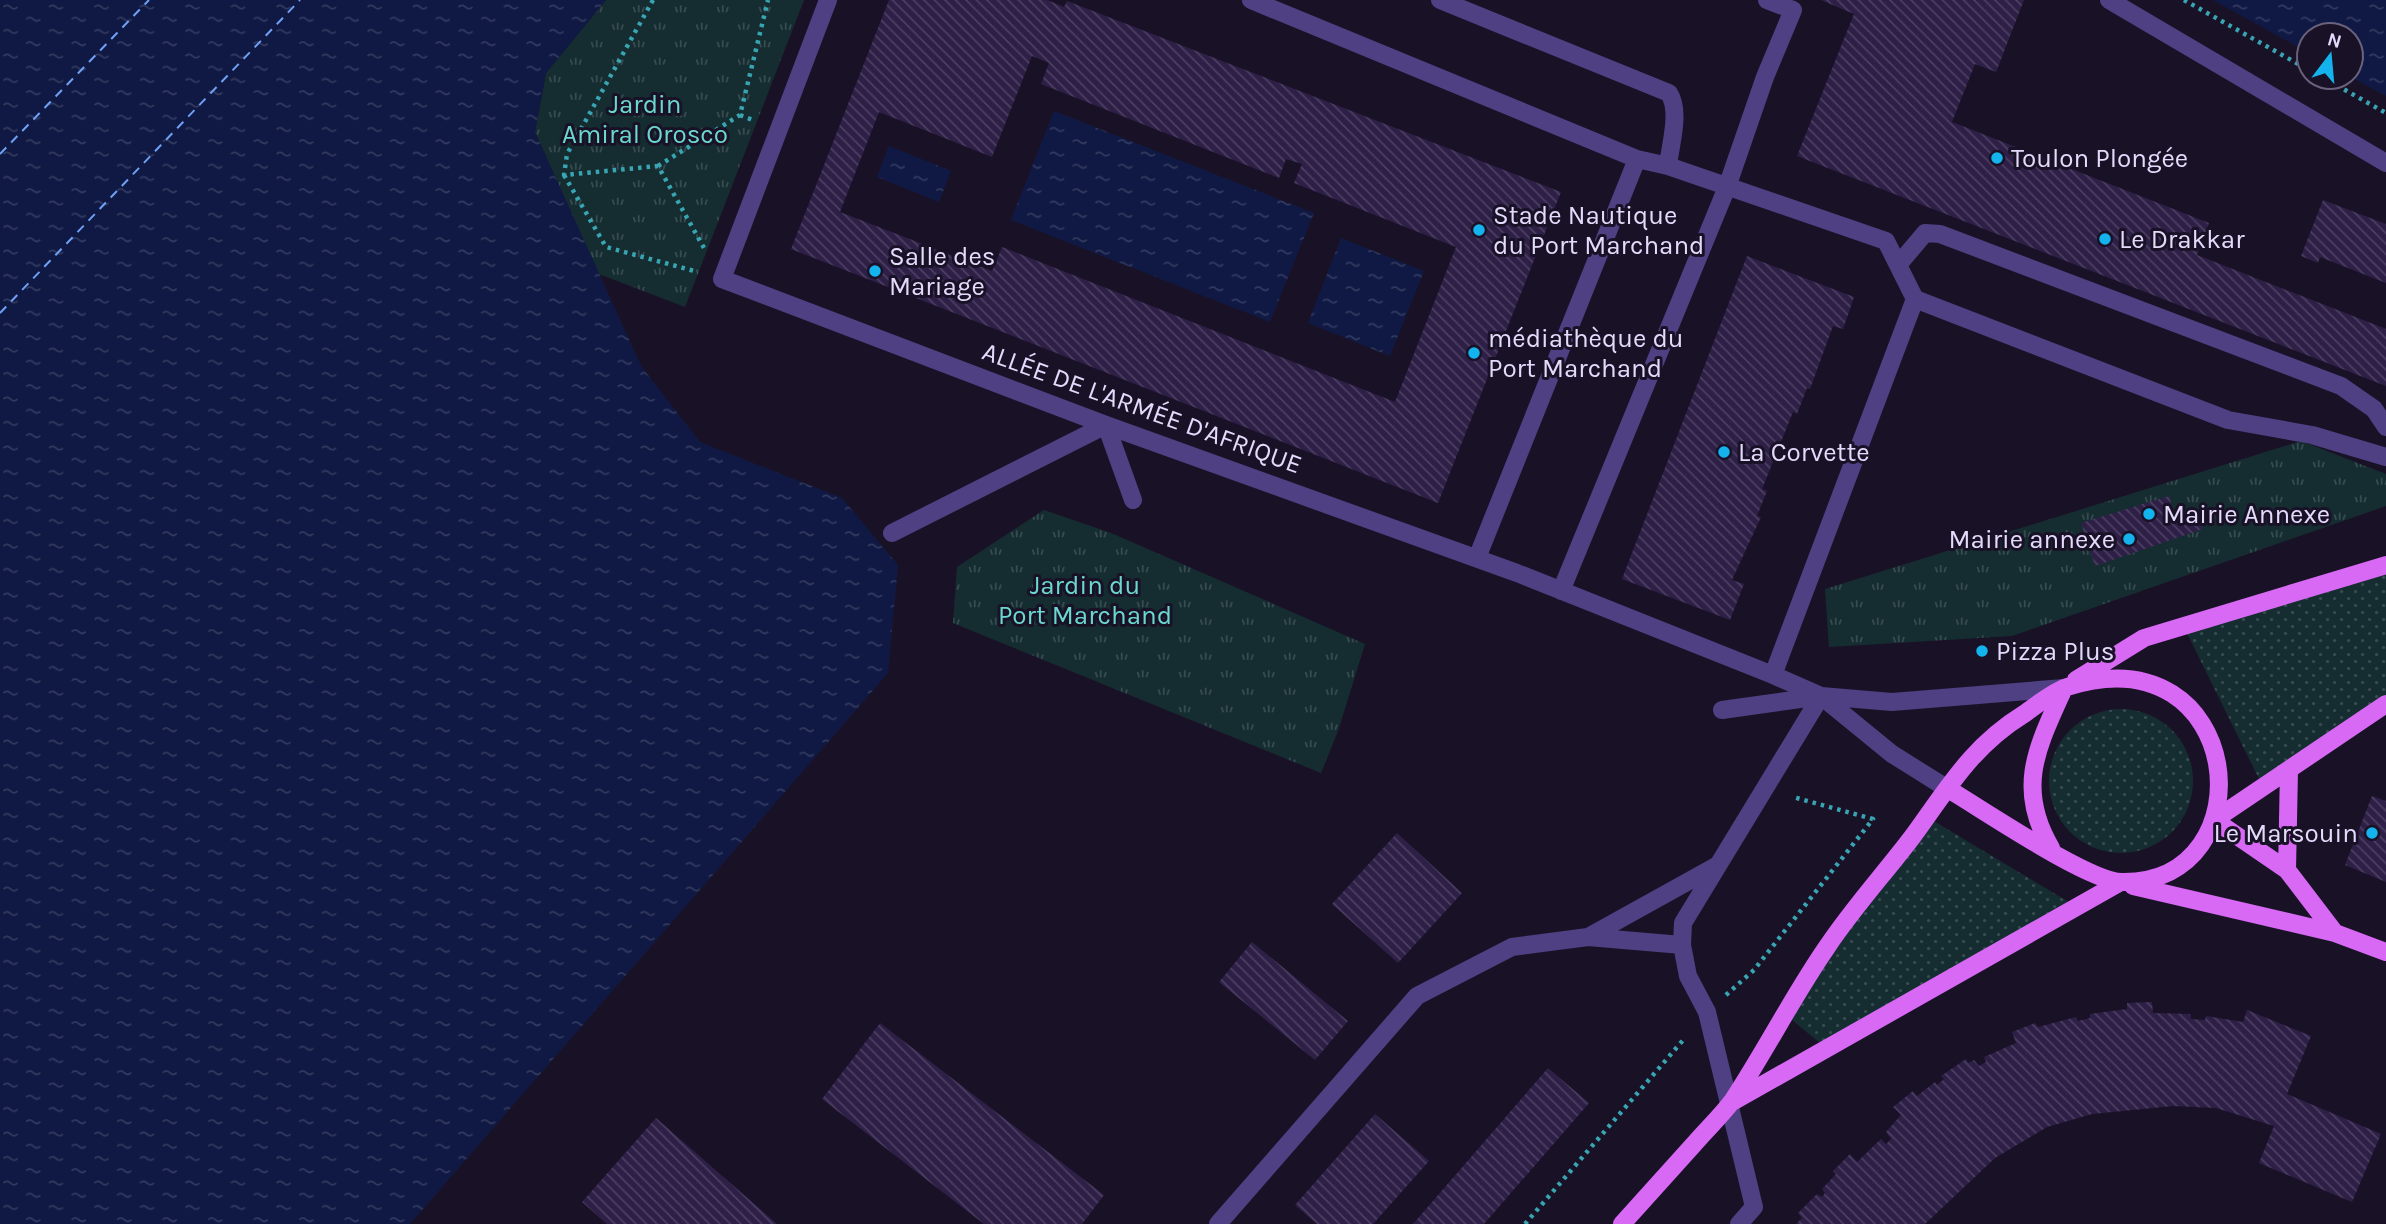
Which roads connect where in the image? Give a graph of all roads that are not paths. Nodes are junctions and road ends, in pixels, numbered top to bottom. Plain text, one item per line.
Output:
1 (828, 0) edge
2 (1251, 0) edge
3 (1440, 0) edge
4 (1768, 0) edge
5 (2109, 0) edge
6 (1637, 159) junction
7 (2386, 163) edge
8 (1668, 166) junction
9 (1727, 187) junction
10 (1898, 265) junction
11 (1915, 299) junction
12 (1106, 425) junction
13 (2386, 427) edge
14 (2386, 457) edge
15 (1133, 500) dead end
16 (892, 533) dead end
17 (1477, 558) junction
18 (2386, 565) edge
19 (1561, 592) junction
20 (1773, 675) junction
21 (2064, 688) junction
22 (1821, 695) junction
23 (2386, 704) edge
24 (1722, 710) dead end
25 (2289, 769) junction
26 (1948, 789) junction
27 (2214, 820) junction
28 (2053, 851) junction
29 (1719, 864) junction
30 (2287, 870) junction
31 (2119, 883) junction
32 (2335, 933) junction
33 (1588, 937) junction
34 (1682, 945) junction
35 (2386, 953) edge
36 (1731, 1103) junction
37 (1218, 1224) edge
38 (1622, 1224) edge
39 (1739, 1224) edge

1 - 12 street, ALLÉE DE L'ARMÉE D'AFRIQUE
2 - 6 street
3 - 8 street
4 - 9 street
5 - 7 street
6 - 8 street
6 - 17 street
8 - 9 street
9 - 10 street
9 - 19 street
10 - 11 street
10 - 13 street
11 - 14 street
11 - 20 street
12 - 15 street
12 - 16 street
12 - 17 street, ALLÉE DE L'ARMÉE D'AFRIQUE
17 - 19 street, ALLÉE DE L'ARMÉE D'AFRIQUE
18 - 21 main road
19 - 20 street, ALLÉE DE L'ARMÉE D'AFRIQUE
20 - 22 street, ALLÉE DE L'ARMÉE D'AFRIQUE
21 - 22 street, ALLÉE DE L'ARMÉE D'AFRIQUE
21 - 26 main road
21 - 27 main road
21 - 28 main road
22 - 24 street
22 - 26 street, ALLÉE DE L'ARMÉE D'AFRIQUE
22 - 29 street
23 - 25 main road
25 - 27 main road
25 - 30 main road
26 - 28 main road
26 - 36 main road
27 - 30 main road
27 - 31 main road
28 - 31 main road
29 - 33 street
29 - 34 street
30 - 32 main road
31 - 32 main road
31 - 36 main road
32 - 35 main road
33 - 34 street
33 - 37 street
34 - 36 street
36 - 38 main road
36 - 39 street

